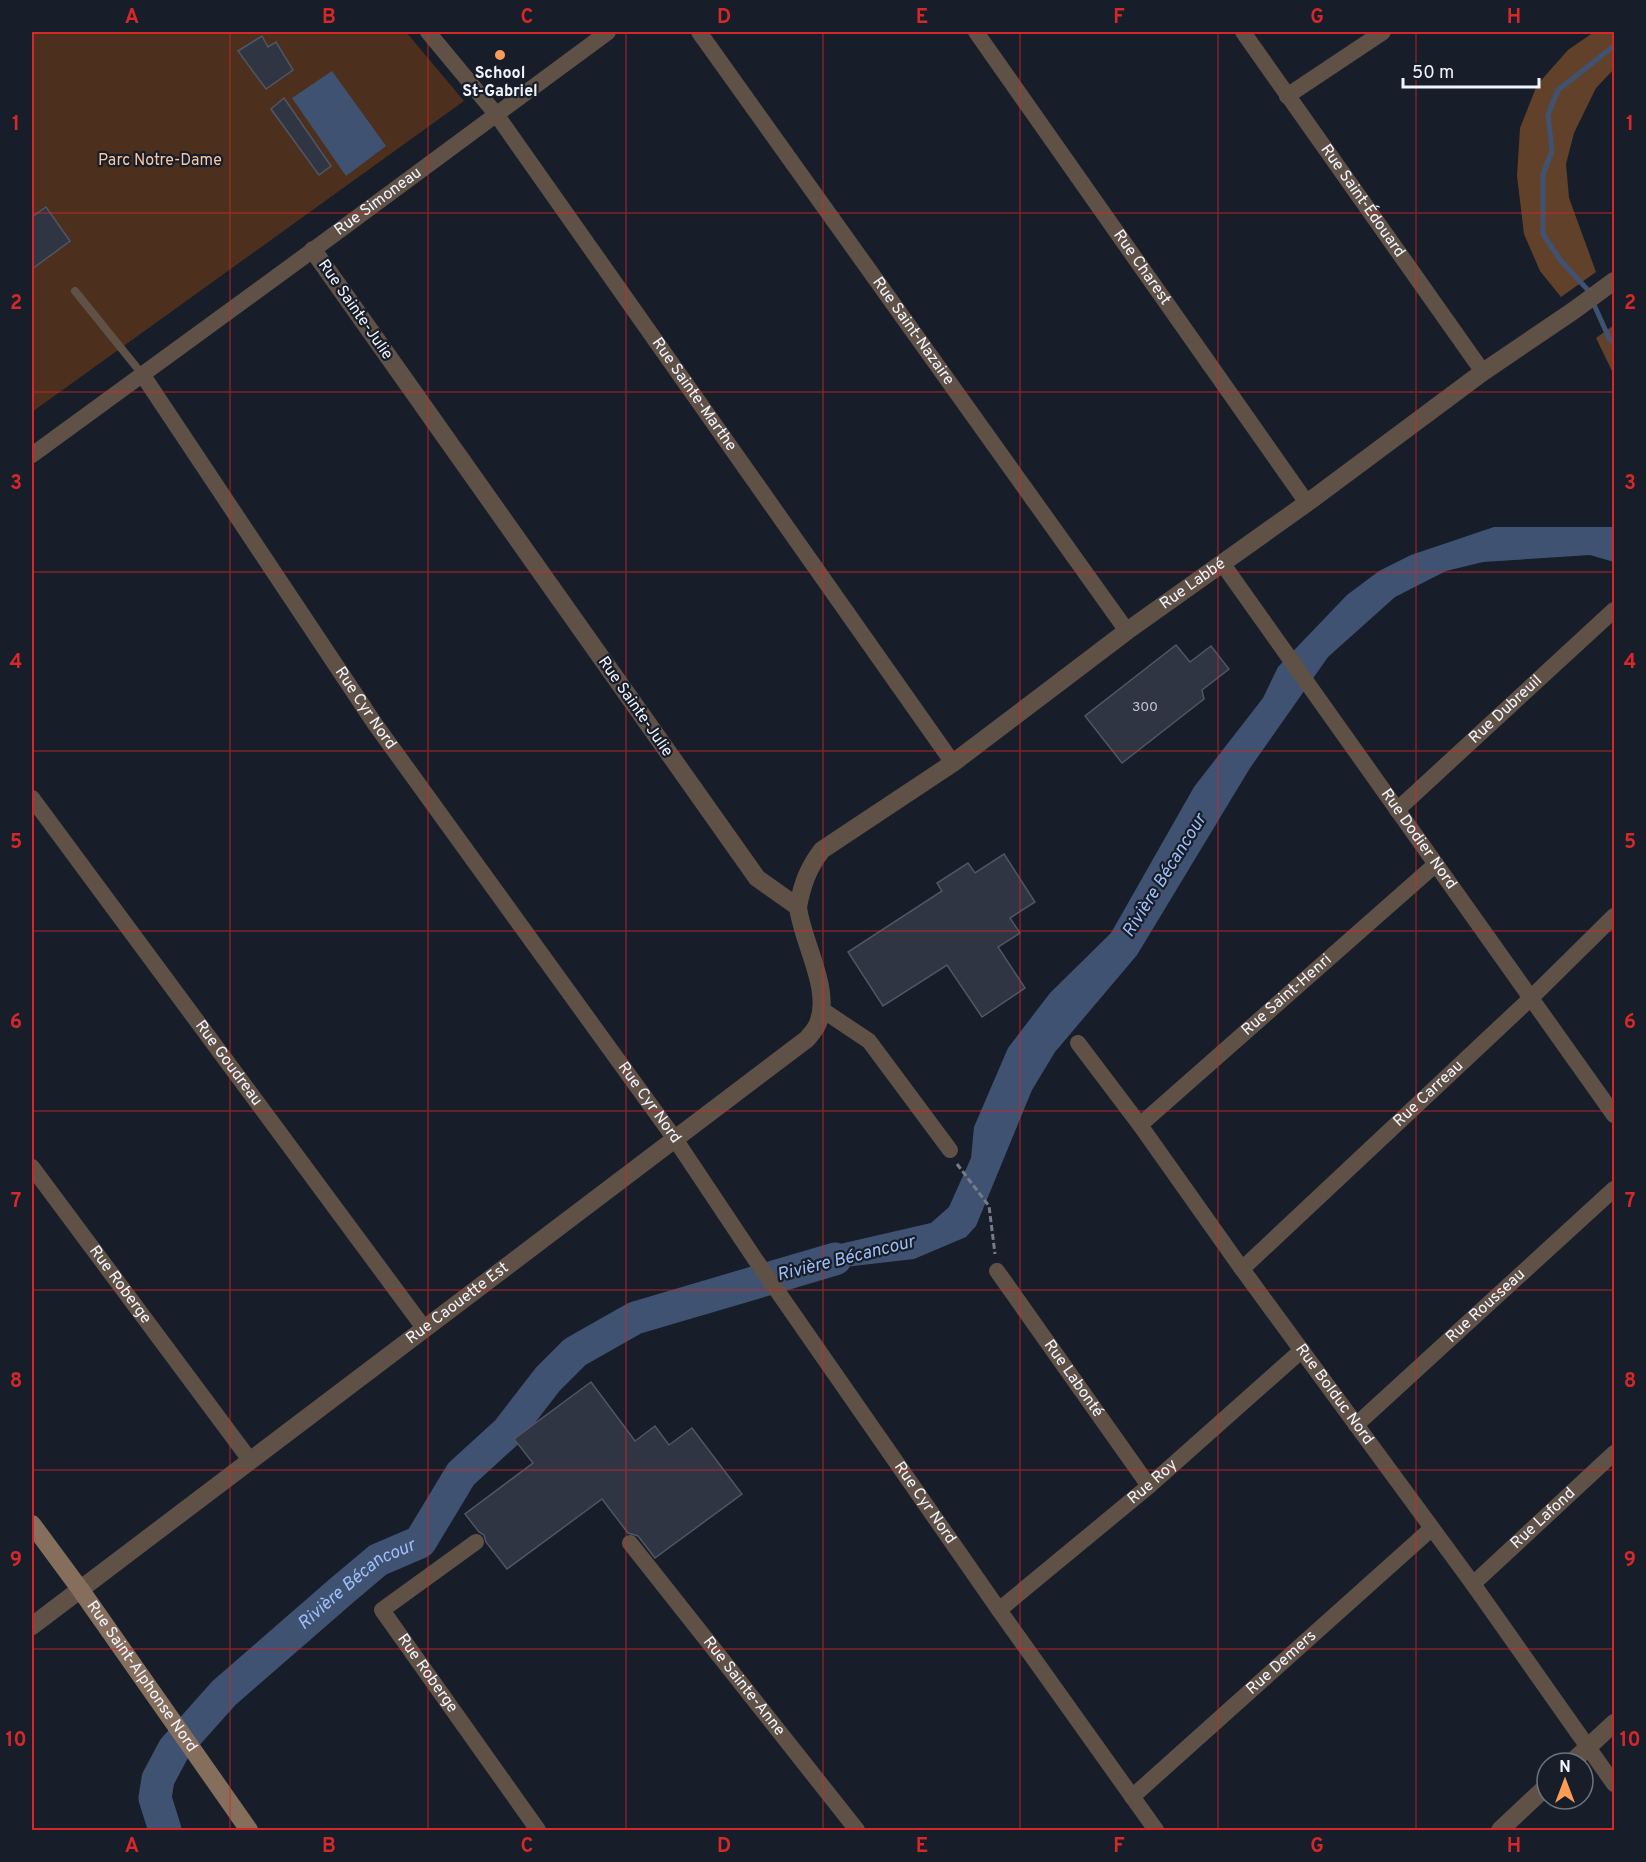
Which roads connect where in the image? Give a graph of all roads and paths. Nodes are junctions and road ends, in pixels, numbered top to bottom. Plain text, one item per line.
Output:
1 (428, 32) edge
2 (608, 32) edge
3 (699, 32) edge
4 (976, 32) edge
5 (1243, 32) edge
6 (1383, 32) edge
7 (1287, 96) junction
8 (496, 114) junction
9 (313, 250) junction
10 (1608, 286) edge
11 (75, 291) dead end
12 (1483, 372) junction
13 (142, 374) junction
14 (32, 455) edge
15 (1307, 503) junction
16 (1222, 563) junction
17 (1614, 610) edge
18 (1126, 631) junction
19 (952, 763) junction
20 (32, 798) edge
21 (1397, 810) junction
22 (1436, 864) junction
23 (798, 907) junction
24 (1614, 916) edge
25 (1531, 998) junction
26 (821, 1009) junction
27 (1078, 1043) dead end
28 (1614, 1115) edge
29 (1140, 1125) junction
30 (675, 1139) junction
31 (953, 1156) joint
32 (32, 1167) edge
33 (1614, 1189) edge
34 (1242, 1269) junction
35 (997, 1271) joint
36 (424, 1328) junction
37 (1302, 1350) junction
38 (1356, 1425) junction
39 (1614, 1453) edge
40 (250, 1460) junction
41 (1149, 1486) junction
42 (32, 1524) edge
43 (1431, 1529) junction
44 (476, 1542) dead end
45 (630, 1543) dead end
46 (1473, 1584) junction
47 (80, 1589) junction
48 (999, 1610) junction
49 (32, 1626) edge
50 (1614, 1723) edge
51 (1588, 1748) junction
52 (1585, 1751) edge
53 (1614, 1784) edge
54 (1132, 1797) junction
55 (1535, 1797) edge
56 (1153, 1829) edge
57 (249, 1830) edge
58 (538, 1830) edge
59 (857, 1830) edge
60 (1500, 1830) edge

1 - 8 street, Rue Sainte-Marthe
2 - 8 street, Rue Simoneau
3 - 18 street, Rue Saint-Nazaire
4 - 15 street, Rue Charest
5 - 7 street, Rue Saint-Édouard
6 - 7 street
7 - 12 street, Rue Saint-Édouard
8 - 9 street, Rue Simoneau
8 - 19 street, Rue Sainte-Marthe
9 - 13 street, Rue Simoneau
9 - 23 street, Rue Sainte-Julie
10 - 12 street, Rue Labbé
11 - 13 lane
12 - 15 street, Rue Labbé
13 - 14 street, Rue Simoneau
13 - 30 street, Rue Cyr Nord
15 - 16 street, Rue Labbé
16 - 18 street, Rue Labbé
16 - 21 street, Rue Dodier Nord
17 - 21 street, Rue Dubreuil
18 - 19 street, Rue Labbé
19 - 23 street, Rue Labbé
20 - 36 street, Rue Goudreau
21 - 22 street, Rue Dodier Nord
22 - 25 street, Rue Dodier Nord
22 - 29 street, Rue Saint-Henri
23 - 26 street
24 - 25 street, Rue Carreau
25 - 28 street, Rue Dodier Nord
25 - 34 street, Rue Carreau
26 - 30 street, Rue Caouette Est
26 - 31 street
27 - 29 street, Rue Bolduc Nord
29 - 34 street, Rue Bolduc Nord
30 - 36 street, Rue Caouette Est
30 - 48 street, Rue Cyr Nord
31 - 35 path
32 - 40 street, Rue Roberge
33 - 38 street, Rue Rousseau
34 - 37 street, Rue Bolduc Nord
35 - 41 street, Rue Labonté
36 - 40 street, Rue Caouette Est
37 - 38 street, Rue Bolduc Nord
37 - 41 street, Rue Roy
38 - 43 street, Rue Bolduc Nord
39 - 46 street, Rue Lafond
40 - 47 street, Rue Caouette Est
41 - 48 street, Rue Roy
42 - 47 main road, Rue Saint-Alphonse Nord
43 - 46 street, Rue Bolduc Nord
43 - 54 street, Rue Demers
44 - 58 street, Rue Roberge
45 - 59 street, Rue Sainte-Anne
46 - 51 street, Rue Bolduc Nord
47 - 49 street, Rue Caouette Est
47 - 57 main road, Rue Saint-Alphonse Nord
48 - 54 street, Rue Cyr Nord
50 - 51 street
51 - 52 street
51 - 53 street, Rue Bolduc Nord
54 - 56 street, Rue Cyr Nord
55 - 60 street

